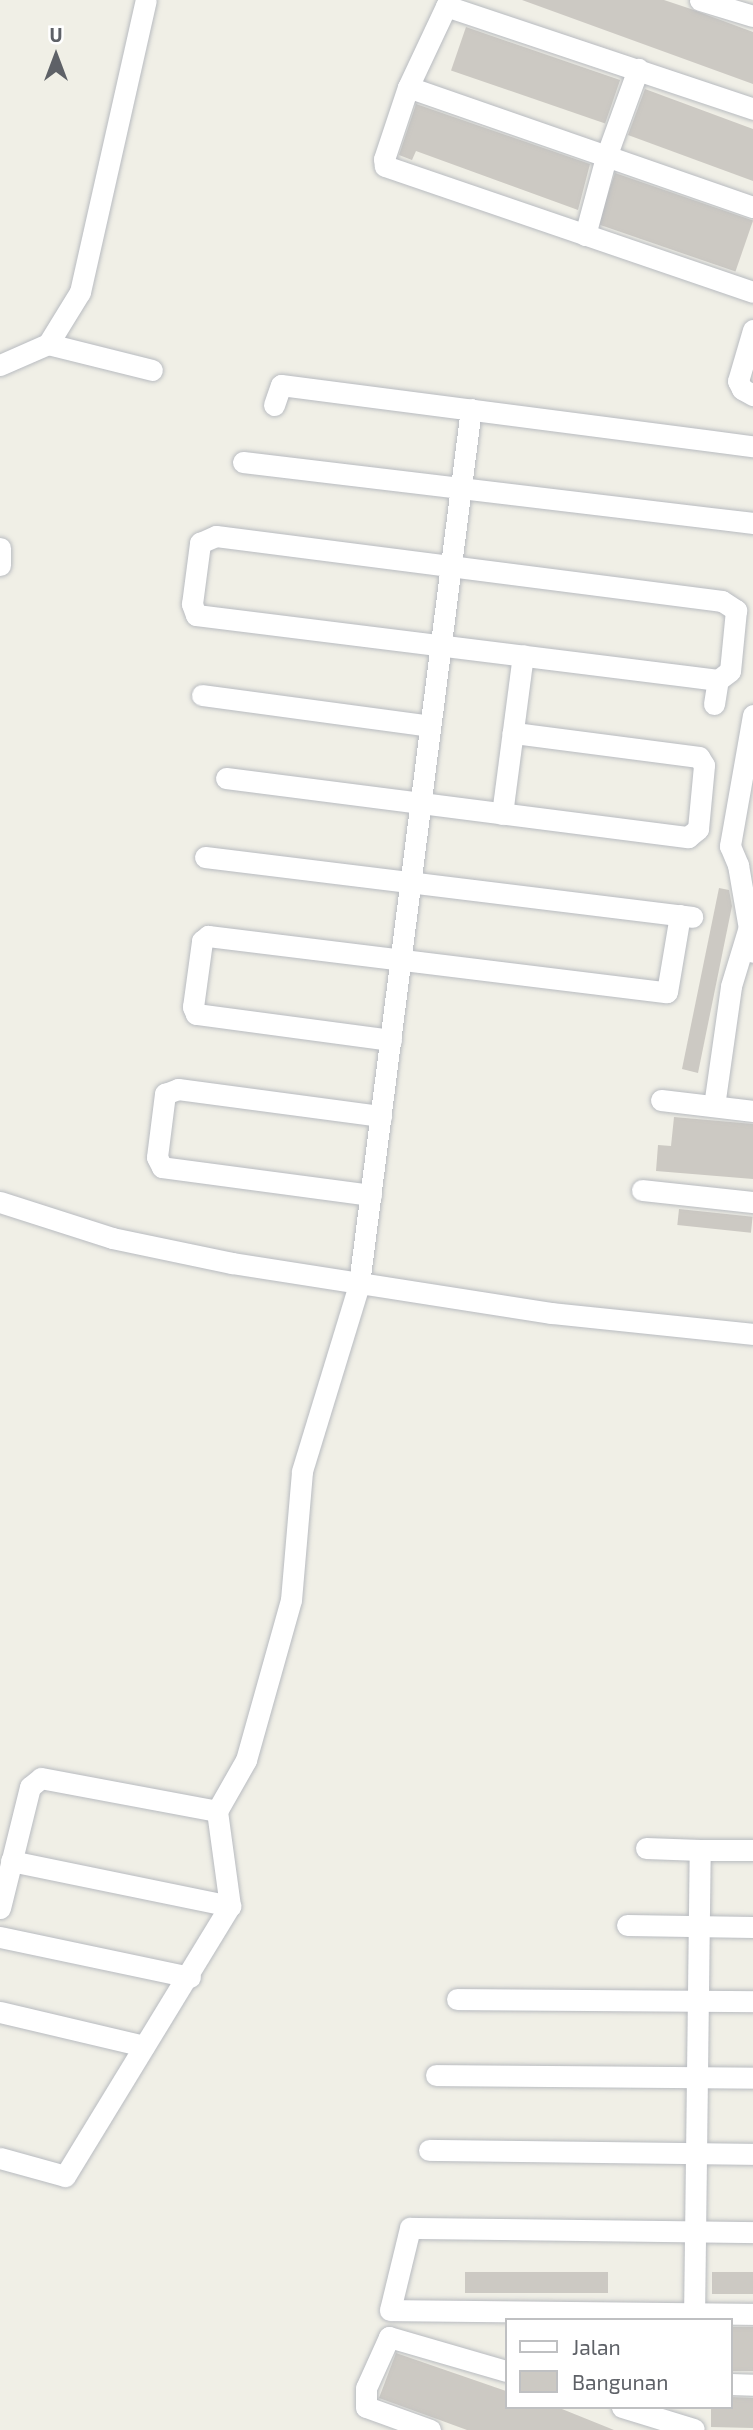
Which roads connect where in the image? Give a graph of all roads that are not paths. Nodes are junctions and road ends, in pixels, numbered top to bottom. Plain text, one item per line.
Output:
1 (146, 0) edge
2 (700, 0) edge
3 (448, 3) edge
4 (753, 16) edge
5 (638, 69) junction
6 (408, 87) junction
7 (753, 109) edge
8 (606, 157) junction
9 (753, 207) edge
10 (585, 235) junction
11 (753, 292) edge
12 (753, 330) edge
13 (48, 344) junction
14 (0, 365) edge
15 (152, 370) dead end
16 (753, 395) edge
17 (274, 405) dead end
18 (471, 410) junction
19 (753, 446) edge
20 (243, 462) dead end
21 (461, 489) junction
22 (753, 523) edge
23 (0, 548) edge
24 (0, 565) edge
25 (451, 566) junction
26 (441, 645) junction
27 (523, 655) junction
28 (718, 680) junction
29 (202, 695) dead end
30 (714, 704) dead end
31 (753, 715) edge
32 (430, 726) junction
33 (513, 733) junction
34 (226, 778) dead end
35 (421, 805) junction
36 (502, 814) junction
37 (205, 857) dead end
38 (746, 864) edge
39 (411, 881) junction
40 (748, 930) junction
41 (753, 952) edge
42 (401, 960) junction
43 (391, 1040) junction
44 (661, 1100) dead end
45 (714, 1106) junction
46 (753, 1111) edge
47 (381, 1116) junction
48 (642, 1190) dead end
49 (371, 1195) junction
50 (0, 1202) edge
51 (753, 1202) edge
52 (359, 1284) junction
53 (753, 1334) edge
54 (217, 1811) junction
55 (646, 1848) dead end
56 (700, 1850) junction
57 (753, 1850) edge
58 (11, 1861) junction
59 (230, 1906) junction
60 (0, 1908) edge
61 (627, 1924) dead end
62 (699, 1926) junction
63 (753, 1927) edge
64 (0, 1937) edge
65 (190, 1977) junction
66 (457, 1998) dead end
67 (698, 2000) junction
68 (753, 2001) edge
69 (0, 2012) edge
70 (144, 2046) junction
71 (436, 2075) dead end
72 (697, 2078) junction
73 (753, 2078) edge
74 (429, 2150) dead end
75 (696, 2153) junction
76 (753, 2154) edge
77 (0, 2158) edge
78 (695, 2231) junction
79 (753, 2232) edge
80 (753, 2314) edge
81 (694, 2317) edge
82 (504, 2370) edge
83 (732, 2385) edge
84 (753, 2385) edge
85 (628, 2409) edge
86 (694, 2409) edge
87 (430, 2430) edge
88 (694, 2430) edge

1 - 13 street
2 - 4 street
3 - 5 street
3 - 6 street
5 - 7 street
5 - 8 street
6 - 8 street
6 - 10 street
8 - 9 street
8 - 10 street
10 - 11 street
12 - 16 street
13 - 14 street
13 - 15 street
17 - 18 street
18 - 19 street
18 - 21 street
20 - 21 street
21 - 22 street
21 - 25 street
23 - 24 street
25 - 26 street
25 - 26 street
25 - 28 street
26 - 27 street
26 - 32 street
27 - 28 street
27 - 33 street
28 - 30 street
29 - 32 street
31 - 38 street
32 - 35 street
33 - 36 street
33 - 36 street
34 - 35 street
35 - 36 street
35 - 39 street
37 - 39 street
38 - 40 street
39 - 42 street
39 - 42 street
40 - 41 street
40 - 45 street
42 - 43 street
42 - 43 street
43 - 47 street
44 - 45 street
45 - 46 street
47 - 49 street
47 - 49 street
48 - 51 street
49 - 52 street
50 - 52 street
52 - 53 street
52 - 54 street
54 - 58 street
54 - 59 street
55 - 56 street
56 - 57 street
56 - 62 street
58 - 59 street
58 - 60 street
59 - 65 street
61 - 62 street
62 - 63 street
62 - 67 street
64 - 65 street
65 - 70 street
66 - 67 street
67 - 68 street
67 - 72 street
69 - 70 street
70 - 77 street
71 - 72 street
72 - 73 street
72 - 75 street
74 - 75 street
75 - 76 street
75 - 78 street
78 - 79 street
78 - 81 street
78 - 81 street
80 - 81 street
82 - 87 street
83 - 84 street
85 - 88 street
86 - 88 street

